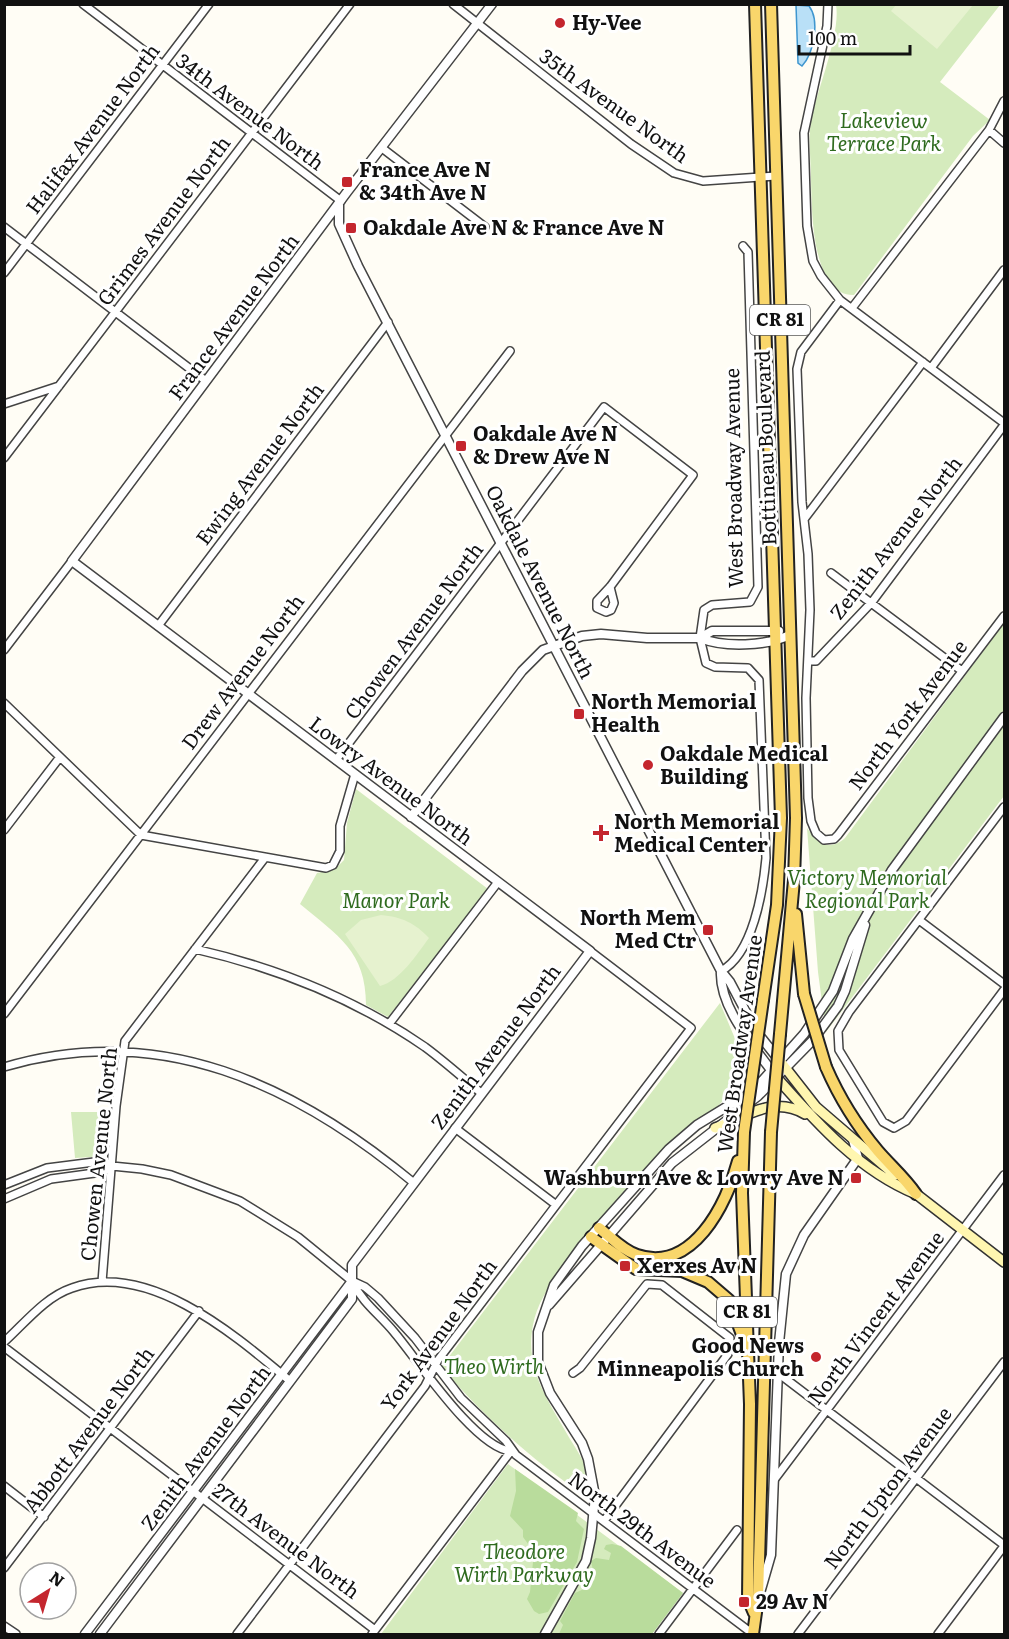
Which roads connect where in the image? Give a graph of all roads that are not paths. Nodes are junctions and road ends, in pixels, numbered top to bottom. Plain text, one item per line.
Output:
1 (83, 4) edge
2 (209, 4) edge
3 (350, 4) edge
4 (453, 4) edge
5 (492, 4) edge
6 (755, 4) edge
7 (771, 4) edge
8 (777, 4) edge
9 (828, 4) edge
10 (478, 23) junction
11 (162, 66) junction
12 (1005, 101) edge
13 (989, 130) junction
14 (251, 134) junction
15 (1005, 142) edge
16 (382, 148) junction
17 (774, 151) junction
18 (775, 176) junction
19 (759, 177) junction
20 (340, 203) junction
21 (4, 227) edge
22 (485, 227) dead end
23 (26, 244) junction
24 (743, 246) dead end
25 (1005, 270) edge
26 (4, 273) edge
27 (840, 300) junction
28 (852, 308) junction
29 (116, 312) junction
30 (388, 322) junction
31 (510, 351) dead end
32 (923, 362) junction
33 (931, 368) junction
34 (206, 381) junction
35 (60, 385) junction
36 (4, 404) edge
37 (1005, 424) edge
38 (445, 434) junction
39 (4, 458) edge
40 (804, 518) junction
41 (502, 544) junction
42 (72, 561) junction
43 (831, 573) dead end
44 (610, 587) dead end
45 (872, 602) junction
46 (1005, 616) edge
47 (158, 626) junction
48 (790, 634) junction
49 (775, 636) junction
50 (700, 638) junction
51 (554, 645) junction
52 (4, 650) edge
53 (808, 662) junction
54 (962, 671) junction
55 (248, 693) junction
56 (4, 703) edge
57 (1005, 717) edge
58 (60, 757) junction
59 (336, 760) junction
60 (355, 774) junction
61 (780, 801) joint
62 (1005, 807) edge
63 (411, 817) junction
64 (796, 818) joint
65 (4, 830) edge
66 (141, 835) junction
67 (795, 850) junction
68 (264, 859) junction
69 (498, 882) junction
70 (919, 920) junction
71 (195, 949) junction
72 (590, 951) junction
73 (721, 971) junction
74 (1005, 984) edge
75 (1005, 990) edge
76 (4, 1014) edge
77 (389, 1024) junction
78 (691, 1028) joint
79 (123, 1052) junction
80 (782, 1065) junction
81 (4, 1067) edge
82 (774, 1074) junction
83 (482, 1093) junction
84 (809, 1116) junction
85 (455, 1128) junction
86 (715, 1128) junction
87 (743, 1137) junction
88 (853, 1140) junction
89 (858, 1158) junction
90 (112, 1166) junction
91 (1005, 1175) edge
92 (414, 1183) junction
93 (4, 1185) edge
94 (916, 1194) junction
95 (4, 1199) edge
96 (555, 1204) junction
97 (598, 1228) junction
98 (963, 1231) junction
99 (609, 1236) junction
100 (591, 1237) junction
101 (600, 1244) junction
102 (1005, 1262) edge
103 (352, 1281) junction
104 (102, 1282) junction
105 (199, 1311) junction
106 (542, 1314) junction
107 (4, 1342) edge
108 (4, 1347) edge
109 (749, 1359) junction
110 (1005, 1362) edge
111 (434, 1366) junction
112 (573, 1373) dead end
113 (778, 1373) junction
114 (282, 1375) junction
115 (429, 1377) junction
116 (290, 1381) junction
117 (827, 1410) junction
118 (111, 1428) junction
119 (511, 1451) junction
120 (916, 1478) junction
121 (774, 1480) junction
122 (4, 1486) edge
123 (194, 1491) junction
124 (202, 1498) junction
125 (594, 1514) junction
126 (44, 1516) junction
127 (604, 1521) junction
128 (736, 1530) dead end
129 (1005, 1545) edge
130 (290, 1565) junction
131 (4, 1568) edge
132 (127, 1578) junction
133 (136, 1586) junction
134 (693, 1589) junction
135 (758, 1599) junction
136 (754, 1613) junction
137 (4, 1626) edge
138 (374, 1632) edge
139 (753, 1634) edge
140 (16, 1635) edge
141 (85, 1635) edge
142 (100, 1635) edge
143 (237, 1635) edge
144 (545, 1635) edge
145 (659, 1635) edge
146 (798, 1635) edge
147 (938, 1635) edge

1 - 11 street, 34th Avenue North
2 - 11 street, Halifax Avenue North
3 - 14 street, Grimes Avenue North
4 - 10 street, 35th Avenue North
5 - 10 street, France Avenue North
6 - 19 main road, Bottineau Boulevard / CR 81
7 - 17 main road, Bottineau Boulevard / CR 81
8 - 17 main road
9 - 27 street
10 - 16 street, France Avenue North
10 - 19 street, 35th Avenue North
11 - 14 street, 34th Avenue North
11 - 23 street, Halifax Avenue North
12 - 13 street
13 - 15 street
13 - 28 street
14 - 20 street, 34th Avenue North
14 - 29 street, Grimes Avenue North
16 - 20 street, France Avenue North
16 - 22 street
17 - 18 main road, Bottineau Boulevard / CR 81
18 - 19 street, 35th Avenue North
18 - 48 main road, Bottineau Boulevard / CR 81
19 - 49 main road, Bottineau Boulevard / CR 81
20 - 30 street, Oakdale Avenue North
20 - 34 street, France Avenue North
21 - 23 street
23 - 26 street, Halifax Avenue North
23 - 29 street
24 - 50 street, West Broadway Avenue
25 - 33 street
27 - 28 street
27 - 40 street
28 - 32 street
29 - 34 street
29 - 35 street, Grimes Avenue North
30 - 38 street, Oakdale Avenue North
30 - 47 street, Ewing Avenue North
31 - 38 street, Drew Avenue North
32 - 33 street
32 - 40 street
33 - 37 street
34 - 42 street, France Avenue North
35 - 36 street
35 - 39 street, Grimes Avenue North
37 - 45 street, Zenith Avenue North
38 - 41 street, Oakdale Avenue North
38 - 55 street, Drew Avenue North
40 - 53 street
41 - 44 street, Chowen Avenue North
41 - 51 street, Oakdale Avenue North
41 - 59 street, Chowen Avenue North
42 - 47 street, Lowry Avenue North
42 - 52 street, France Avenue North
43 - 45 street
45 - 53 street, Zenith Avenue North
45 - 54 street
46 - 54 street, North York Avenue
47 - 55 street, Lowry Avenue North
48 - 49 street
48 - 64 main road, Bottineau Boulevard / CR 81
49 - 50 street
49 - 61 main road, Bottineau Boulevard / CR 81
50 - 51 street
50 - 73 street, West Broadway Avenue
51 - 63 street
51 - 73 street, Oakdale Avenue North
53 - 54 street, North York Avenue
55 - 59 street, Lowry Avenue North
55 - 66 street, Drew Avenue North
56 - 58 street
57 - 80 street
58 - 65 street
58 - 66 street
59 - 60 street, Lowry Avenue North
60 - 63 street, Lowry Avenue North
60 - 68 street
61 - 87 main road, West Broadway Avenue / CR 81, bridge
62 - 70 street
63 - 69 street, Lowry Avenue North
64 - 67 main road, West Broadway Avenue / CR 81
66 - 68 street
66 - 76 street, Drew Avenue North
67 - 94 main road, bridge
67 - 135 main road, West Broadway Avenue / CR 81, bridge
68 - 71 street, Chowen Avenue North
69 - 72 street, Lowry Avenue North
69 - 77 street
70 - 74 street
70 - 75 street
71 - 77 street
71 - 79 street, Chowen Avenue North
72 - 78 street, Lowry Avenue North
72 - 83 street, Zenith Avenue North
73 - 80 street, Oakdale Avenue North
73 - 82 street, Oakdale Avenue North
77 - 83 street
78 - 96 street, York Avenue North
79 - 81 street
79 - 90 street, Chowen Avenue North
79 - 92 street
80 - 82 street
80 - 88 main road
82 - 84 main road
82 - 86 street
82 - 97 street
83 - 85 street, Zenith Avenue North
84 - 86 main road
84 - 89 main road
85 - 92 street, Zenith Avenue North
85 - 96 street
86 - 99 street
87 - 99 main road
87 - 109 main road, West Broadway Avenue / CR 81
88 - 89 street
88 - 94 main road
89 - 94 main road
89 - 113 street, West Broadway Avenue
90 - 93 street
90 - 95 street
90 - 103 street
90 - 104 street, Chowen Avenue North
91 - 98 street, North Vincent Avenue
92 - 103 street, Zenith Avenue North
94 - 98 main road
96 - 111 street, York Avenue North
97 - 99 main road
97 - 100 street
98 - 102 main road
98 - 117 street, North Vincent Avenue
99 - 101 street
100 - 101 main road
100 - 106 street
101 - 106 street
101 - 109 main road
103 - 111 street
103 - 114 street, Zenith Avenue North
103 - 115 street
103 - 116 street, Zenith Avenue North
104 - 105 street
104 - 107 street
105 - 114 street
105 - 118 street, Abbott Avenue North
106 - 125 street
108 - 118 street, 27th Avenue North
109 - 136 main road, West Broadway Avenue / CR 81
110 - 120 street, North Upton Avenue
111 - 115 street, York Avenue North
111 - 119 street
112 - 127 street
113 - 117 street
113 - 121 street, West Broadway Avenue
114 - 116 street
114 - 123 street, Zenith Avenue North
115 - 119 street
115 - 130 street, York Avenue North
116 - 124 street, Zenith Avenue North
117 - 120 street
117 - 121 street, North Vincent Avenue
118 - 123 street, 27th Avenue North
118 - 126 street, Abbott Avenue North
119 - 125 street, North 29th Avenue
119 - 138 street
120 - 129 street
120 - 146 street, North Upton Avenue
121 - 135 street, West Broadway Avenue
122 - 126 street
123 - 124 street, 27th Avenue North
123 - 132 street, Zenith Avenue North
124 - 130 street, 27th Avenue North
124 - 133 street, Zenith Avenue North
125 - 127 street, North 29th Avenue
125 - 144 street
126 - 131 street, Abbott Avenue North
127 - 134 street, North 29th Avenue
128 - 134 street
129 - 147 street
130 - 138 street, 27th Avenue North
130 - 143 street, York Avenue North
132 - 133 street
132 - 141 street, Zenith Avenue North
133 - 142 street, Zenith Avenue North
134 - 139 street, North 29th Avenue
134 - 145 street
135 - 136 main road, West Broadway Avenue / CR 81
136 - 139 main road, West Broadway Avenue / CR 81
137 - 140 street

